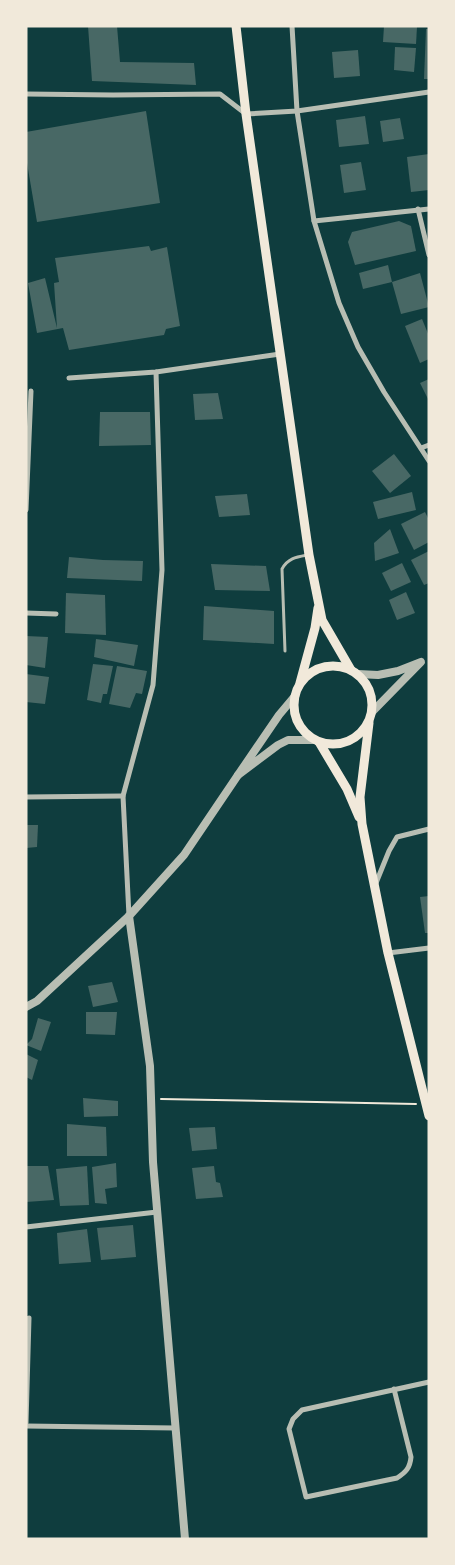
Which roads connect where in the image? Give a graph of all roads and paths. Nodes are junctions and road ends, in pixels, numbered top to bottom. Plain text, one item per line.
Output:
1 (236, 26) edge
2 (292, 26) edge
3 (429, 92) edge
4 (26, 94) edge
5 (297, 110) junction
6 (246, 114) junction
7 (418, 209) junction
8 (429, 209) edge
9 (314, 222) junction
10 (429, 255) edge
11 (280, 354) junction
12 (156, 372) junction
13 (68, 378) dead end
14 (31, 391) dead end
15 (429, 445) edge
16 (421, 448) junction
17 (429, 461) edge
18 (26, 510) edge
19 (309, 554) junction
20 (318, 606) junction
21 (26, 612) edge
22 (56, 614) dead end
23 (285, 651) dead end
24 (429, 657) edge
25 (421, 662) junction
26 (354, 672) junction
27 (299, 685) junction
28 (295, 696) junction
29 (372, 712) junction
30 (369, 723) junction
31 (317, 741) junction
32 (238, 775) junction
33 (123, 796) junction
34 (26, 797) edge
35 (362, 824) junction
36 (429, 830) edge
37 (374, 886) junction
38 (129, 916) junction
39 (429, 948) edge
40 (388, 953) junction
41 (37, 1001) junction
42 (26, 1002) edge
43 (26, 1008) edge
44 (151, 1098) junction
45 (426, 1104) junction
46 (429, 1116) edge
47 (157, 1212) junction
48 (26, 1227) edge
49 (29, 1318) dead end
50 (429, 1382) edge
51 (394, 1389) junction
52 (26, 1425) edge
53 (175, 1428) junction
54 (185, 1539) edge

1 - 6 main road
2 - 5 street
3 - 5 street
4 - 6 street
5 - 6 street
5 - 9 street
6 - 11 main road
7 - 8 street
7 - 9 street
7 - 10 street
9 - 16 street
11 - 12 street
11 - 19 main road
12 - 13 street
12 - 33 street
14 - 18 street
15 - 16 street
16 - 17 street
19 - 20 main road
19 - 23 lane
20 - 26 main road
20 - 27 main road
21 - 22 street
24 - 25 street
25 - 26 street
25 - 29 street
26 - 27 main road
26 - 29 main road
27 - 28 main road
28 - 31 main road
28 - 32 street
29 - 30 main road
30 - 31 main road
30 - 35 main road
31 - 32 street
31 - 35 main road
32 - 38 street
33 - 34 street
33 - 38 street
35 - 37 main road
36 - 37 street
37 - 40 main road
38 - 41 street
38 - 44 street
39 - 40 street
40 - 45 main road
41 - 42 street
41 - 43 street
44 - 45 path
44 - 47 street
45 - 46 main road
47 - 48 street
47 - 53 street
49 - 52 street
50 - 51 street
51 - 51 street
52 - 53 street
53 - 54 street

